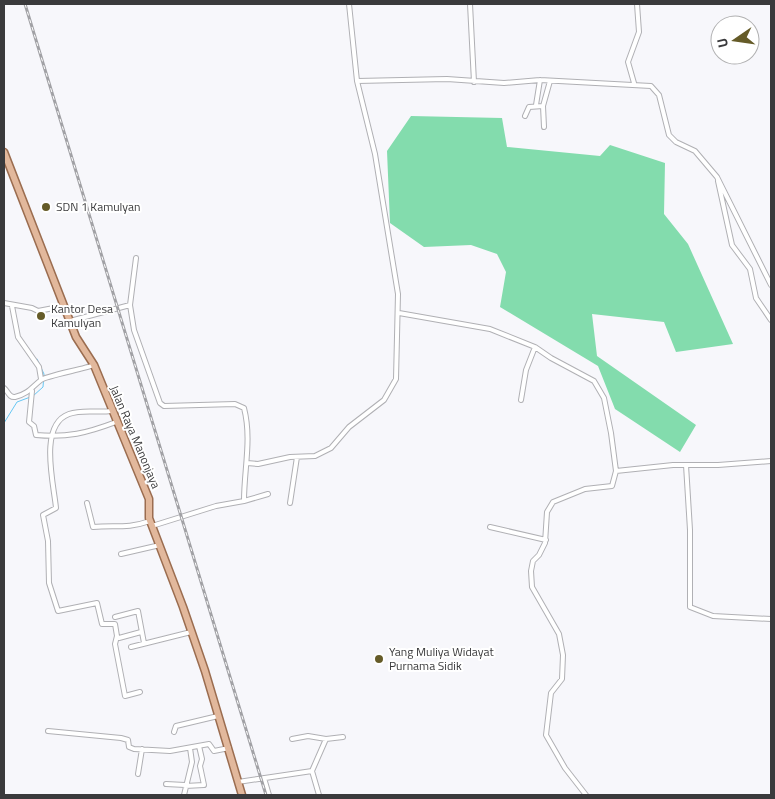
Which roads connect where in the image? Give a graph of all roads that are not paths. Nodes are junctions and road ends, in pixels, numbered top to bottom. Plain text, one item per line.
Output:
1 (350, 4) edge
2 (470, 4) edge
3 (637, 4) edge
4 (540, 80) junction
5 (357, 81) junction
6 (550, 81) junction
7 (474, 82) junction
8 (634, 83) junction
9 (536, 105) junction
10 (543, 106) junction
11 (525, 116) dead end
12 (544, 127) dead end
13 (4, 152) edge
14 (717, 177) junction
15 (136, 258) dead end
16 (771, 285) edge
17 (4, 303) edge
18 (130, 305) junction
19 (12, 306) junction
20 (64, 306) junction
21 (399, 312) junction
22 (771, 320) edge
23 (70, 321) junction
24 (536, 347) junction
25 (94, 365) junction
26 (41, 379) junction
27 (4, 388) edge
28 (32, 395) junction
29 (521, 400) dead end
30 (111, 411) junction
31 (116, 422) junction
32 (52, 436) junction
33 (297, 457) junction
34 (771, 461) edge
35 (247, 463) junction
36 (686, 465) junction
37 (616, 471) junction
38 (268, 494) dead end
39 (244, 501) junction
40 (87, 503) dead end
41 (290, 503) dead end
42 (151, 524) junction
43 (490, 528) dead end
44 (546, 540) junction
45 (160, 545) junction
46 (121, 554) dead end
47 (115, 617) dead end
48 (771, 619) edge
49 (141, 632) junction
50 (191, 632) junction
51 (120, 638) dead end
52 (144, 643) junction
53 (131, 647) dead end
54 (140, 692) dead end
55 (219, 716) junction
56 (48, 731) dead end
57 (174, 732) dead end
58 (343, 737) dead end
59 (292, 738) dead end
60 (326, 739) junction
61 (199, 746) junction
62 (190, 748) junction
63 (229, 748) junction
64 (142, 749) junction
65 (312, 771) junction
66 (138, 774) dead end
67 (264, 778) junction
68 (238, 782) junction
69 (166, 784) dead end
70 (185, 786) junction
71 (184, 795) edge
72 (242, 795) edge
73 (270, 795) edge
74 (319, 795) edge
75 (586, 795) edge

1 - 5 street
2 - 7 street
3 - 8 street
4 - 6 street
4 - 7 street
4 - 9 street
5 - 7 street
5 - 21 street
6 - 8 street
6 - 10 street
8 - 14 street
9 - 10 street
9 - 11 street
10 - 12 street
13 - 20 main road, Jalan Raya Manonjaya
14 - 16 street
14 - 22 street
15 - 18 street
17 - 19 street
18 - 23 street
18 - 35 street
19 - 20 street
19 - 26 street
20 - 23 main road, Jalan Raya Manonjaya
21 - 24 street
21 - 33 street
23 - 25 main road, Jalan Raya Manonjaya
24 - 29 street
24 - 37 street
25 - 26 street
25 - 30 main road, Jalan Raya Manonjaya
26 - 28 street
27 - 28 street
28 - 32 street
30 - 31 main road, Jalan Raya Manonjaya
30 - 32 street
31 - 32 street
31 - 42 main road, Jalan Raya Manonjaya
32 - 54 street
33 - 35 street
33 - 41 street
34 - 36 street
35 - 39 street
36 - 37 street
36 - 48 street
37 - 44 street
38 - 39 street
39 - 42 street
40 - 42 street
42 - 45 main road, Jalan Raya Manonjaya
43 - 44 street
44 - 75 street
45 - 46 street
45 - 50 main road, Jalan Raya Manonjaya
47 - 49 street
49 - 51 street
49 - 52 street
50 - 52 street
50 - 55 main road, Jalan Raya Manonjaya
52 - 53 street
55 - 57 street
55 - 63 main road, Jalan Raya Manonjaya
56 - 64 street
58 - 60 street
59 - 60 street
60 - 65 street
61 - 62 street
61 - 63 street
61 - 70 street
62 - 64 street
62 - 70 street
63 - 68 main road, Jalan Raya Manonjaya
64 - 66 street
65 - 67 street
65 - 74 street
67 - 68 street
67 - 73 street
68 - 72 main road, Jalan Raya Manonjaya
69 - 70 street
70 - 71 street

